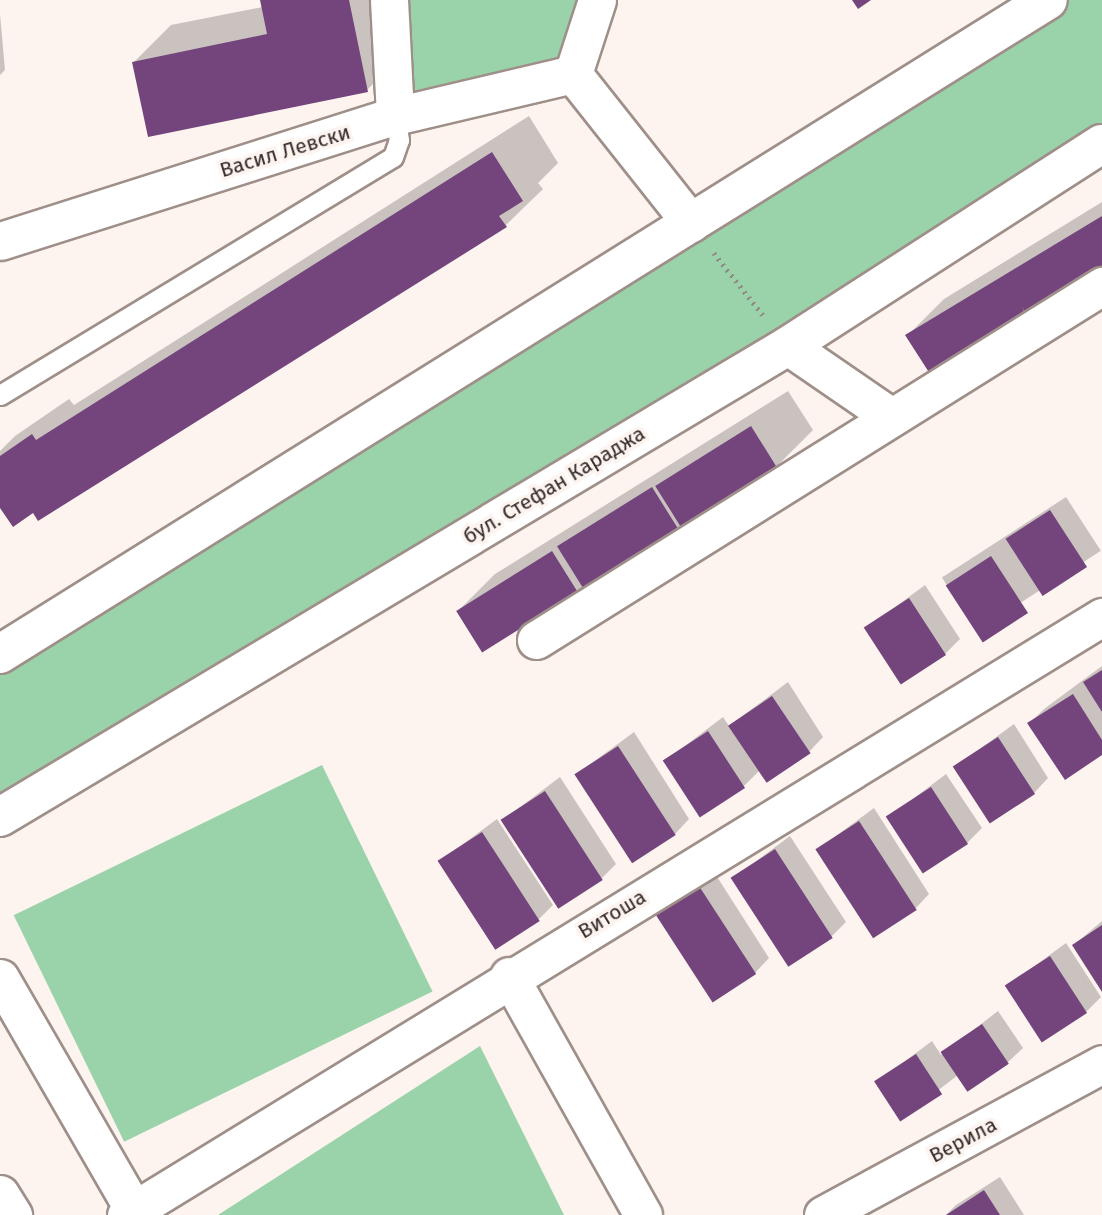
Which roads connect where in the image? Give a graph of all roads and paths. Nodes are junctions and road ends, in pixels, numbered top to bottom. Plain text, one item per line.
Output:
1 (389, 0) edge
2 (597, 0) edge
3 (1048, 0) edge
4 (573, 74) junction
5 (396, 116) junction
6 (1102, 144) edge
7 (691, 223) junction
8 (0, 241) edge
9 (1102, 286) edge
10 (788, 346) junction
11 (0, 395) edge
12 (890, 416) junction
13 (1102, 617) edge
14 (536, 640) dead end
15 (0, 654) edge
16 (0, 817) edge
17 (509, 976) junction
18 (0, 978) edge
19 (1102, 1064) edge
20 (0, 1194) edge
21 (132, 1213) edge
22 (13, 1215) edge
23 (643, 1215) edge
24 (823, 1215) edge

1 - 5 street
2 - 4 street
3 - 7 street
4 - 5 street, Васил Левски
4 - 7 street
5 - 8 street, Васил Левски
5 - 11 lane
6 - 10 street, бул. Стефан Караджа
7 - 10 path
7 - 15 street
9 - 12 street
10 - 12 street
10 - 16 street, бул. Стефан Караджа
12 - 14 street
13 - 17 street, Витоша
17 - 21 street, Витоша
17 - 23 street
18 - 21 street
19 - 24 street, Верила
20 - 22 street

